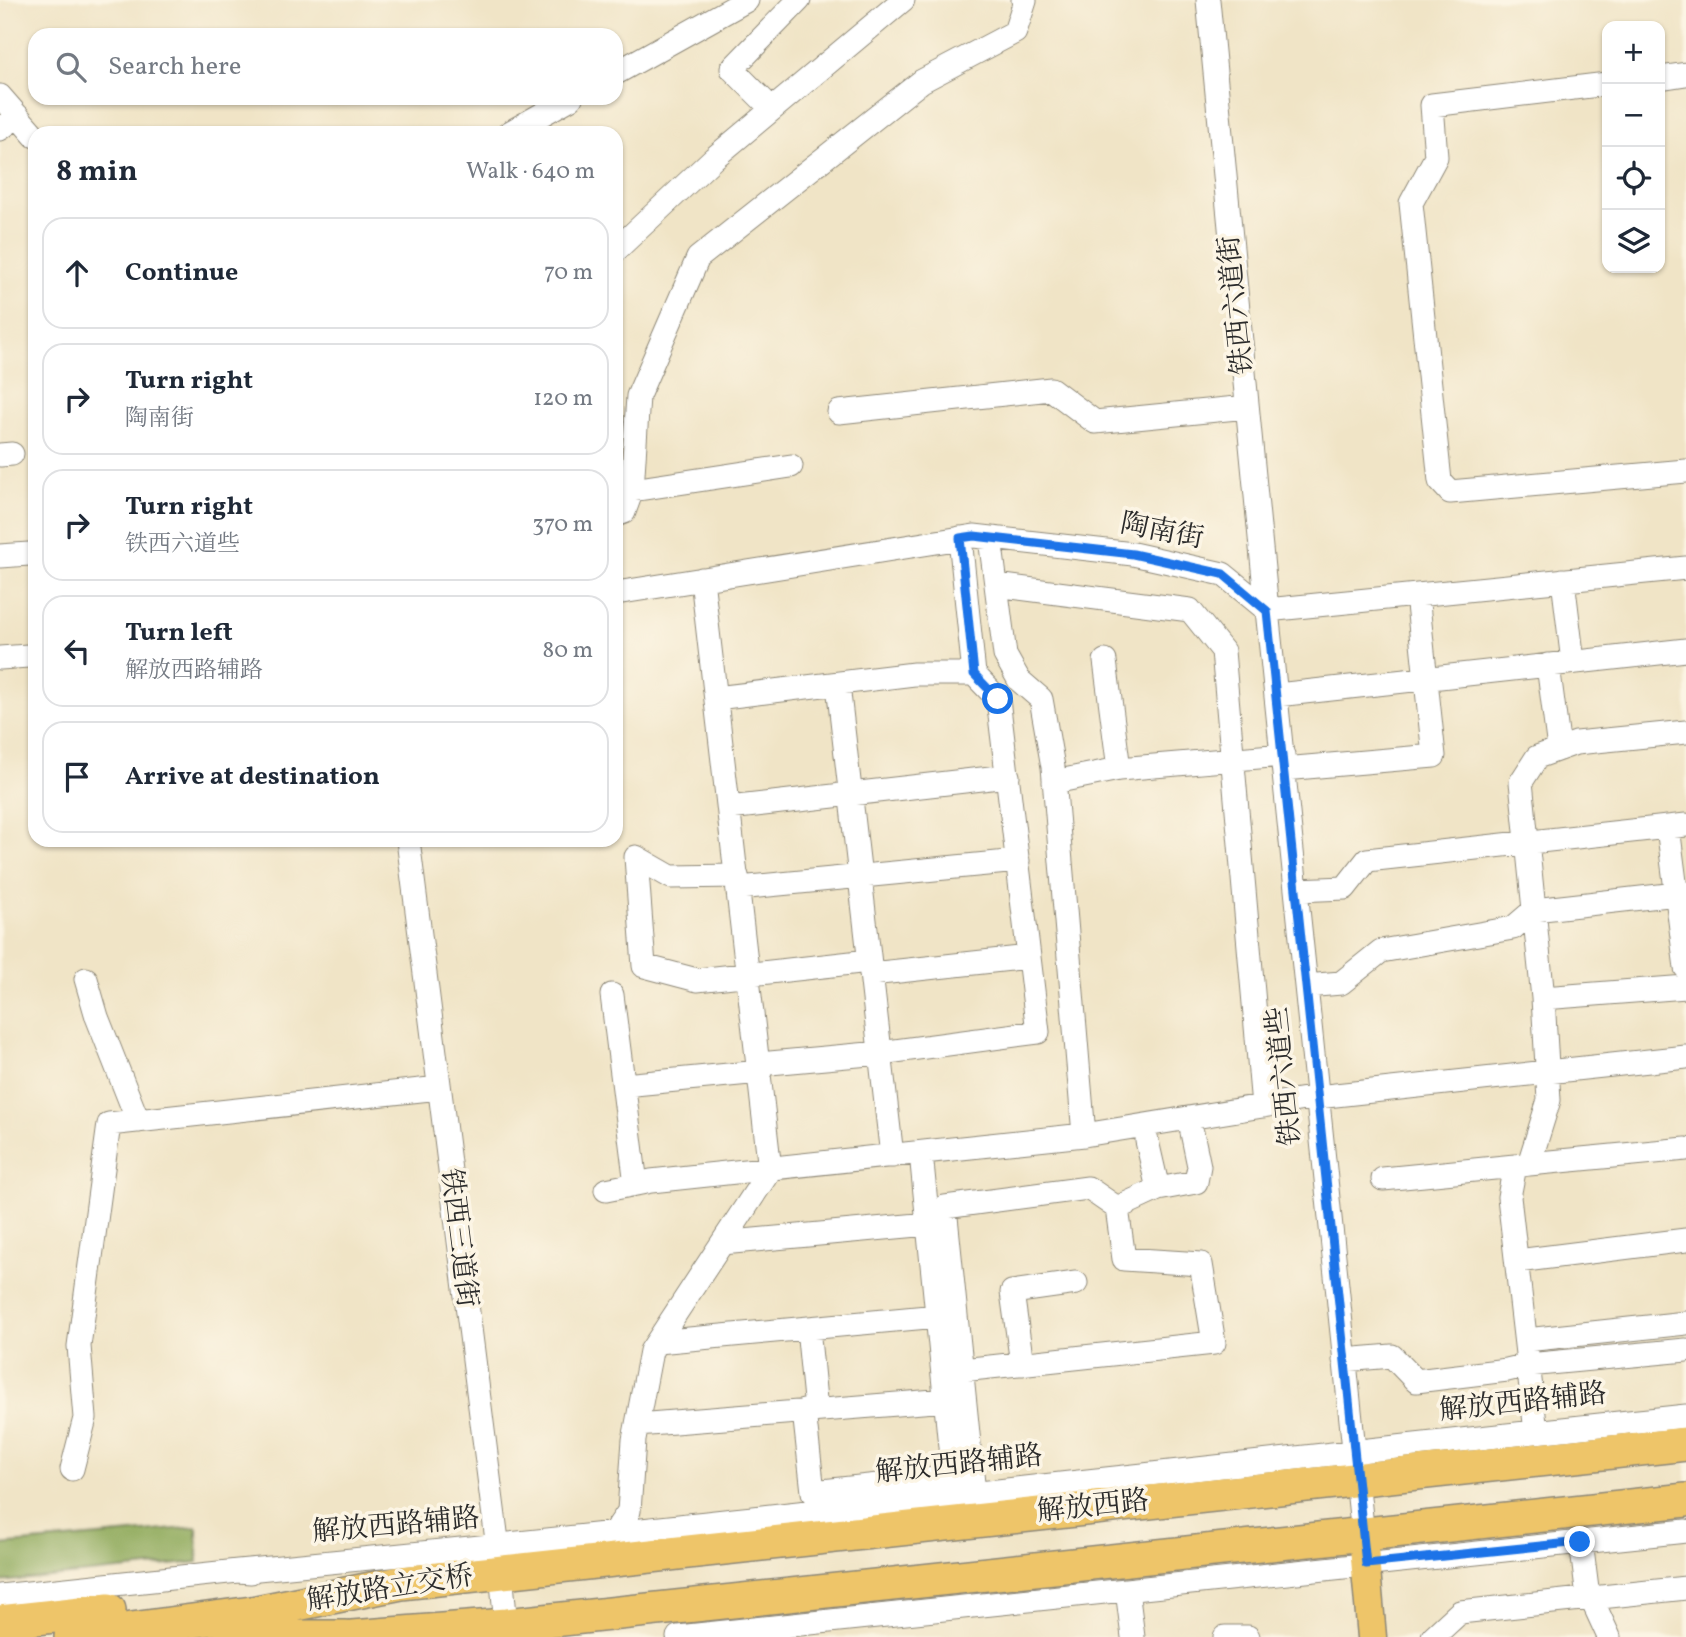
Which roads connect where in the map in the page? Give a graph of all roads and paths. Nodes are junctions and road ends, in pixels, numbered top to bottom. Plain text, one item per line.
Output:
1 (747, 0) edge
2 (799, 0) edge
3 (902, 0) edge
4 (1030, 0) edge
5 (1208, 0) edge
6 (623, 69) edge
7 (1686, 74) edge
8 (1665, 77) edge
9 (1602, 85) edge
10 (0, 96) edge
11 (559, 105) edge
12 (772, 109) junction
13 (9, 122) edge
14 (521, 126) edge
15 (28, 132) edge
16 (623, 243) edge
17 (1247, 407) junction
18 (839, 412) dead end
19 (791, 466) dead end
20 (1686, 471) edge
21 (632, 490) junction
22 (623, 512) edge
23 (960, 538) junction
24 (990, 538) junction
25 (28, 554) edge
26 (0, 556) edge
27 (1686, 568) edge
28 (702, 579) junction
29 (1563, 580) junction
30 (996, 585) junction
31 (623, 592) edge
32 (1417, 596) junction
33 (1267, 611) junction
34 (1686, 650) edge
35 (28, 656) dead end
36 (0, 658) edge
37 (1105, 660) dead end
38 (1573, 662) junction
39 (1548, 665) junction
40 (974, 674) junction
41 (1427, 678) junction
42 (838, 685) junction
43 (1277, 695) junction
44 (716, 698) junction
45 (1686, 732) edge
46 (1559, 749) junction
47 (1233, 758) junction
48 (1284, 762) junction
49 (1119, 769) junction
50 (1008, 776) junction
51 (1054, 782) junction
52 (850, 793) junction
53 (729, 808) junction
54 (1677, 826) edge
55 (1527, 842) junction
56 (409, 847) edge
57 (1018, 861) junction
58 (859, 876) junction
59 (738, 882) junction
60 (1297, 890) junction
61 (1681, 894) edge
62 (1534, 910) junction
63 (1029, 957) junction
64 (870, 967) junction
65 (1686, 968) edge
66 (749, 975) junction
67 (86, 979) dead end
68 (1306, 986) junction
69 (1686, 987) edge
70 (612, 995) dead end
71 (1543, 999) junction
72 (880, 1053) junction
73 (1686, 1057) edge
74 (760, 1068) junction
75 (1546, 1072) junction
76 (624, 1084) junction
77 (439, 1088) junction
78 (1317, 1097) junction
79 (1263, 1106) junction
80 (1189, 1118) junction
81 (138, 1121) junction
82 (1084, 1135) junction
83 (1147, 1141) dead end
84 (1686, 1149) edge
85 (921, 1153) junction
86 (892, 1156) junction
87 (1522, 1165) junction
88 (771, 1170) junction
89 (1383, 1179) dead end
90 (636, 1184) junction
91 (1158, 1189) junction
92 (606, 1190) dead end
93 (1117, 1208) junction
94 (929, 1224) junction
95 (1686, 1240) edge
96 (722, 1242) junction
97 (1517, 1261) junction
98 (1076, 1283) dead end
99 (938, 1316) junction
100 (1686, 1323) edge
101 (808, 1328) junction
102 (1526, 1340) junction
103 (657, 1342) junction
104 (1686, 1350) edge
105 (1344, 1360) junction
106 (1022, 1364) junction
107 (1528, 1365) junction
108 (962, 1370) junction
109 (947, 1399) junction
110 (810, 1411) junction
111 (1686, 1416) edge
112 (637, 1425) junction
113 (1536, 1432) junction
114 (1686, 1444) edge
115 (1354, 1464) junction
116 (72, 1469) dead end
117 (974, 1493) junction
118 (1686, 1500) edge
119 (1686, 1531) edge
120 (614, 1533) junction
121 (1580, 1542) junction
122 (1365, 1550) junction
123 (499, 1559) junction
124 (238, 1571) junction
125 (401, 1583) junction
126 (1686, 1588) edge
127 (1127, 1590) junction
128 (0, 1596) edge
129 (1591, 1598) junction
130 (0, 1622) edge
131 (506, 1631) edge
132 (796, 1631) edge
133 (71, 1637) edge
134 (231, 1637) edge
135 (345, 1637) edge
136 (352, 1637) edge
137 (466, 1637) edge
138 (678, 1637) edge
139 (1133, 1637) edge
140 (1225, 1637) edge
141 (1248, 1637) edge
142 (1372, 1637) edge
143 (1433, 1637) edge
144 (1609, 1637) edge

1 - 6 street
2 - 12 street
3 - 12 street
4 - 21 street
5 - 17 street, 铁西六道街
7 - 8 street
9 - 20 street
10 - 13 street
11 - 14 street
12 - 16 street
13 - 15 street
17 - 18 street
17 - 33 street, 铁西六道街
19 - 21 street
21 - 22 street
23 - 24 street, 陶南街
23 - 28 street, 陶南街
23 - 40 street
24 - 30 street
24 - 33 street, 陶南街
25 - 26 street
27 - 29 street
28 - 31 street, 陶南街
28 - 44 street
29 - 32 street
29 - 38 street
30 - 47 street
30 - 51 street
32 - 33 street
32 - 41 street
33 - 43 street, 铁西六道些
34 - 38 street
35 - 36 street
37 - 49 street
38 - 39 street
39 - 41 street
39 - 46 street
40 - 42 street
40 - 50 street
41 - 43 street
41 - 48 street
42 - 44 street
42 - 52 street
43 - 48 street, 铁西六道些
44 - 53 street
45 - 46 street
46 - 55 street
47 - 48 street
47 - 49 street
47 - 79 street
48 - 60 street, 铁西六道些
49 - 51 street
50 - 52 street
50 - 57 street
51 - 82 street
52 - 53 street
52 - 58 street
53 - 59 street
54 - 55 street
54 - 61 street
55 - 60 street
55 - 62 street
56 - 77 street, 铁西三道街
57 - 58 street
57 - 63 street
58 - 59 street
58 - 64 street
59 - 66 street
59 - 66 street
60 - 68 street, 铁西六道些
61 - 62 street
61 - 65 street
62 - 68 street
62 - 71 street
63 - 64 street
63 - 72 street
64 - 66 street
64 - 72 street
66 - 74 street
67 - 81 street
68 - 78 street, 铁西六道些
69 - 71 street
70 - 76 street
71 - 75 street
72 - 74 street
72 - 86 street
73 - 75 street
74 - 76 street
74 - 88 street
75 - 78 street
75 - 87 street
76 - 90 street
77 - 81 street
77 - 123 street, 铁西三道街
78 - 79 street
78 - 105 street, 铁西六道些
79 - 80 street
80 - 82 street
80 - 91 street
81 - 116 street
82 - 85 street
83 - 91 street
84 - 87 street
85 - 86 street
85 - 94 street
86 - 88 street
87 - 89 street
87 - 97 street
88 - 90 street
88 - 96 street
90 - 92 street
91 - 93 street
93 - 106 street
93 - 108 street
94 - 96 street
94 - 99 street
95 - 97 street
96 - 103 street
97 - 102 street
98 - 106 street
99 - 101 street
99 - 109 street
100 - 102 street
101 - 103 street
101 - 110 street
102 - 107 street
103 - 112 street
104 - 107 street
105 - 107 street
105 - 115 street, 铁西六道些
106 - 108 street
107 - 113 street
108 - 117 street
109 - 110 street
109 - 110 street
110 - 112 street
111 - 113 street, 解放西路辅路
112 - 120 street
113 - 115 street, 解放西路辅路
114 - 115 highway, 解放西路
115 - 117 street, 解放西路辅路
115 - 122 street, 铁西六道些
115 - 123 highway, 解放西路
117 - 120 street, 解放西路辅路
118 - 122 highway, 解放西路
119 - 121 street
120 - 123 street, 解放西路辅路
121 - 122 street
121 - 129 street
122 - 127 street
122 - 131 highway, 解放西路
122 - 142 main road
123 - 124 street, 解放西路辅路
123 - 125 highway, 解放路立交桥
123 - 131 street, 铁西三道街
124 - 125 street
124 - 128 street
125 - 130 highway
125 - 133 highway, 解放路立交桥
126 - 129 street
127 - 132 street
127 - 139 street
129 - 143 street
129 - 144 street
131 - 136 highway, 解放路立交桥
131 - 137 street
132 - 138 street
134 - 135 highway, 解放路立交桥
140 - 141 street

